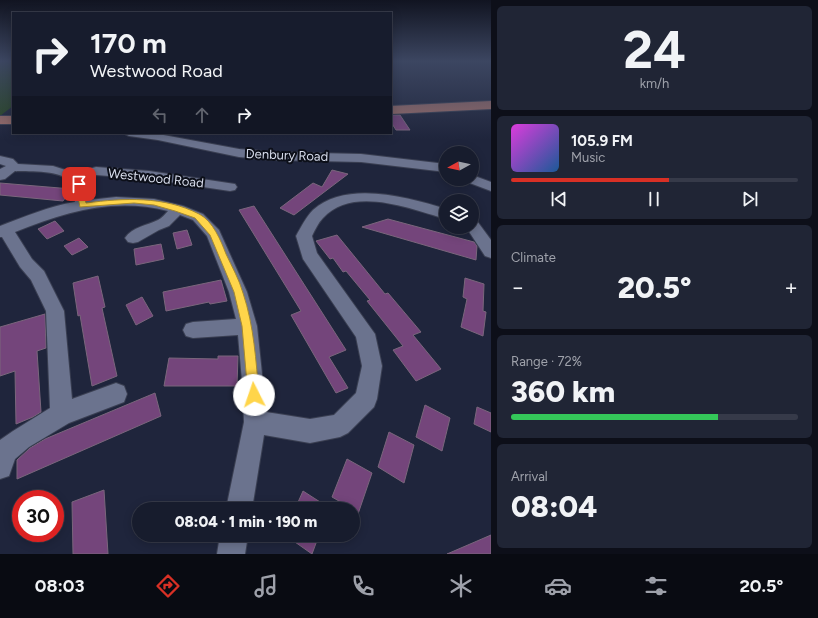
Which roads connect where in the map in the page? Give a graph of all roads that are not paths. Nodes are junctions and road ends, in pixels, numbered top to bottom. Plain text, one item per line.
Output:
1 (491, 105) edge
2 (392, 110) edge
3 (0, 120) edge
4 (12, 120) edge
5 (136, 134) edge
6 (1, 155) edge
7 (15, 167) junction
8 (439, 167) edge
9 (0, 176) edge
10 (73, 177) junction
11 (479, 182) edge
12 (491, 187) edge
13 (219, 189) dead end
14 (83, 206) junction
15 (178, 209) junction
16 (439, 212) edge
17 (3, 231) edge
18 (479, 234) edge
19 (133, 238) dead end
20 (491, 252) edge
21 (247, 326) junction
22 (193, 330) dead end
23 (116, 394) dead end
24 (62, 414) junction
25 (255, 422) junction
26 (0, 467) edge
27 (240, 502) edge
28 (233, 542) edge
29 (231, 554) edge

1 - 2 main road
3 - 4 main road
5 - 8 street, Denbury Road
6 - 7 street
7 - 9 street
7 - 10 street
10 - 13 street, Westwood Road
10 - 14 street
11 - 12 street
14 - 15 street
14 - 17 street
15 - 19 street
15 - 21 street
16 - 25 street
17 - 24 street
18 - 20 street
21 - 22 street
21 - 25 street
23 - 24 street
24 - 26 street
25 - 27 street
28 - 29 street

